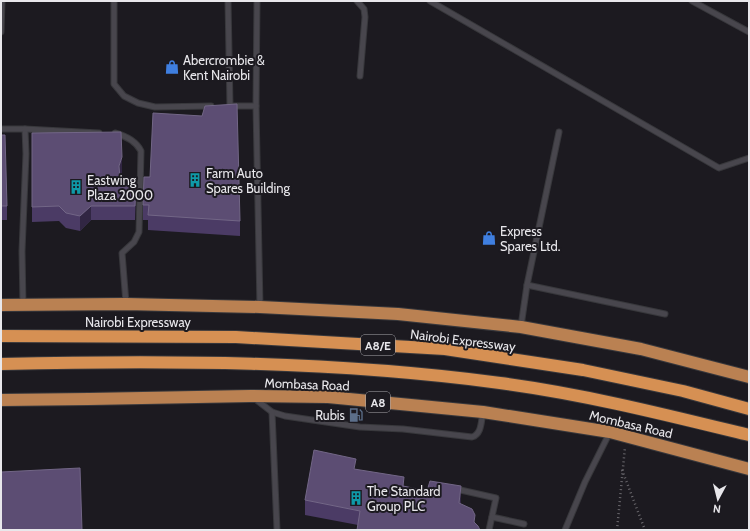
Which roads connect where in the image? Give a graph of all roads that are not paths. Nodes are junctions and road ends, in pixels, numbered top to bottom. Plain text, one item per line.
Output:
1 (2, 1) edge
2 (114, 1) edge
3 (228, 1) edge
4 (257, 1) edge
5 (357, 1) edge
6 (430, 1) edge
7 (692, 1) edge
8 (1, 32) edge
9 (749, 32) edge
10 (360, 76) dead end
11 (215, 106) edge
12 (222, 106) edge
13 (230, 106) junction
14 (256, 106) junction
15 (1, 129) edge
16 (26, 129) junction
17 (559, 132) dead end
18 (749, 158) edge
19 (528, 285) junction
20 (126, 304) junction
21 (1, 305) edge
22 (23, 305) junction
23 (260, 307) junction
24 (665, 314) dead end
25 (521, 327) junction
26 (1, 336) edge
27 (1, 364) edge
28 (749, 377) edge
29 (250, 396) junction
30 (1, 400) edge
31 (749, 409) edge
32 (272, 412) junction
33 (483, 412) junction
34 (610, 432) junction
35 (749, 435) edge
36 (749, 469) edge
37 (455, 489) edge
38 (492, 517) junction
39 (524, 524) dead end
40 (277, 530) edge
41 (490, 530) edge
42 (565, 530) edge

1 - 8 lane
2 - 11 lane
3 - 13 lane
4 - 14 lane
5 - 10 lane
6 - 18 lane
7 - 9 lane
12 - 13 lane
13 - 14 lane
14 - 23 lane
15 - 16 lane
16 - 20 lane
16 - 22 lane
17 - 19 lane
19 - 24 lane
19 - 25 lane
20 - 22 highway
20 - 23 highway
21 - 22 highway
23 - 25 highway
25 - 28 highway
26 - 31 highway, Nairobi Expressway / A8/E
27 - 35 highway, A8/E
29 - 30 highway, Mombasa Road / A8
29 - 32 lane
29 - 33 highway, Mombasa Road / A8
32 - 33 lane
32 - 40 lane
33 - 34 highway, Mombasa Road / A8
34 - 36 highway, Mombasa Road / A8
34 - 42 lane
37 - 38 lane
38 - 39 lane
38 - 41 lane

